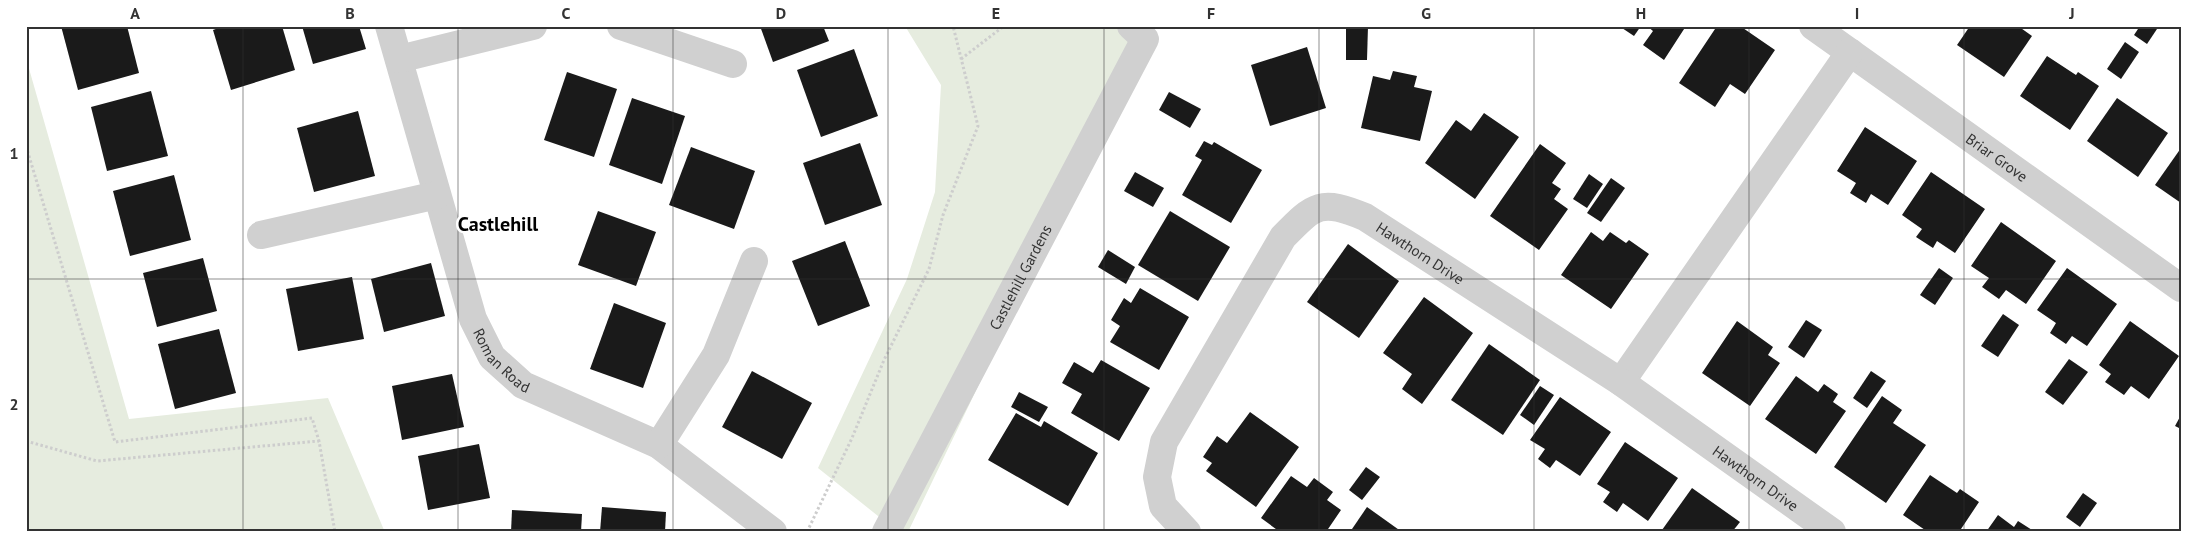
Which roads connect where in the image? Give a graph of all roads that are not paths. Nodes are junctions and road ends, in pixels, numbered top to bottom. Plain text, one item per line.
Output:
1 (389, 26) edge
2 (534, 26) edge
3 (621, 26) edge
4 (1131, 26) edge
5 (1814, 26) edge
6 (1850, 52) junction
7 (399, 59) junction
8 (733, 64) dead end
9 (437, 195) junction
10 (261, 236) dead end
11 (754, 261) dead end
12 (2181, 288) edge
13 (1621, 382) junction
14 (659, 445) junction
15 (773, 532) edge
16 (886, 532) edge
17 (1187, 532) edge
18 (1832, 532) edge

1 - 7 street, Roman Road
2 - 7 street
3 - 8 street
4 - 16 street, Castlehill Gardens
5 - 6 street, Briar Grove
6 - 12 street, Briar Grove
6 - 13 street
7 - 9 street, Roman Road
9 - 10 street
9 - 14 street, Roman Road
11 - 14 street
13 - 17 street, Hawthorn Drive
13 - 18 street, Hawthorn Drive
14 - 15 street, Roman Road

